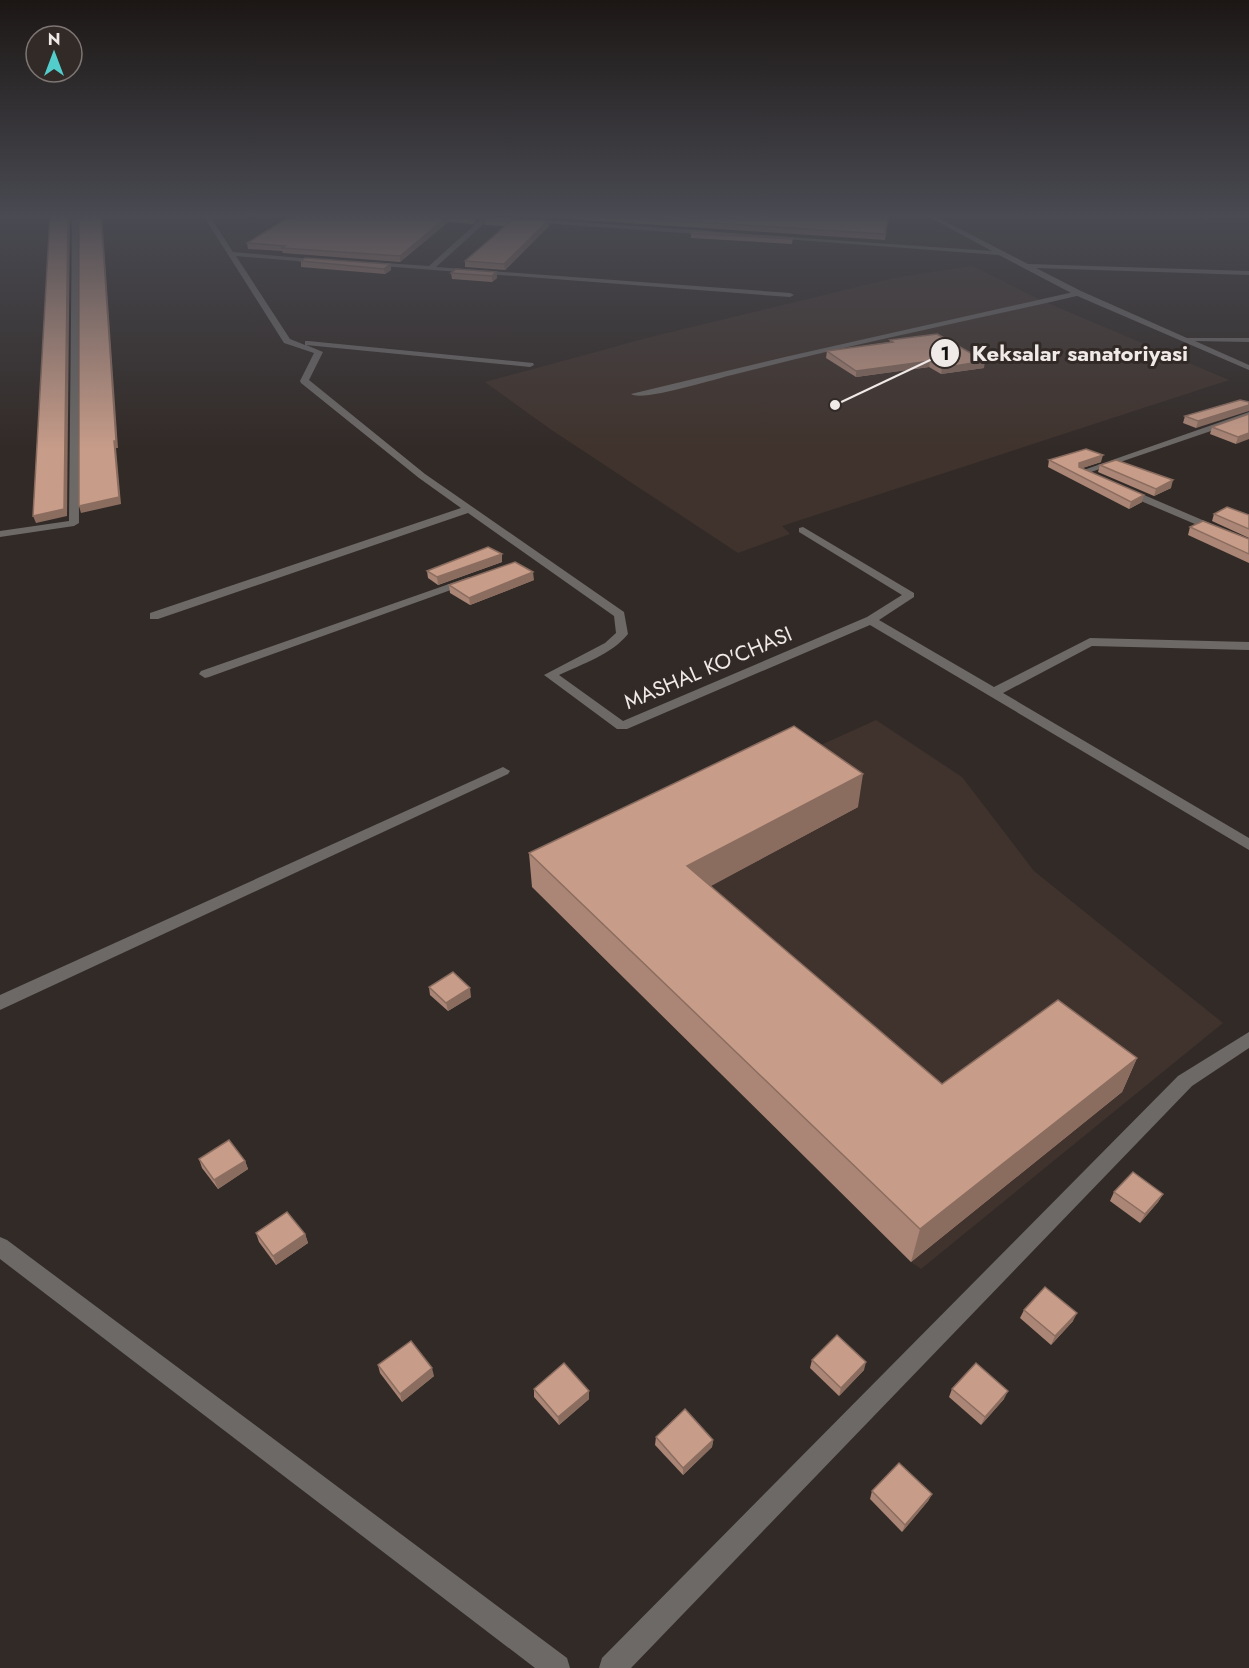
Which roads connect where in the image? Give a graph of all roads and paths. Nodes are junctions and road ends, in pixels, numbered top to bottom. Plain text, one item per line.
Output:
1 (75, 293) edge
2 (257, 293) edge
3 (760, 293) edge
4 (1078, 293) joint
5 (790, 295) dead end
6 (1181, 338) junction
7 (1249, 340) edge
8 (287, 341) junction
9 (530, 365) dead end
10 (1249, 368) edge
11 (635, 394) dead end
12 (1249, 415) edge
13 (1104, 481) edge
14 (1114, 486) edge
15 (469, 509) junction
16 (803, 530) dead end
17 (0, 534) edge
18 (1249, 544) edge
19 (481, 575) edge
20 (154, 616) dead end
21 (871, 620) junction
22 (1249, 646) edge
23 (205, 674) dead end
24 (993, 693) junction
25 (503, 771) dead end
26 (1249, 844) edge
27 (0, 1002) edge
28 (1249, 1039) edge
29 (0, 1247) edge
30 (557, 1668) edge
31 (612, 1668) edge

1 - 17 street
2 - 8 street
3 - 5 street
4 - 6 street
4 - 11 street
6 - 7 street
6 - 10 street
8 - 9 street
8 - 15 street, MASHAL KO'CHASI
12 - 13 street
14 - 18 street
15 - 20 street
15 - 21 street, MASHAL KO'CHASI
16 - 21 street
19 - 23 street
21 - 24 street
22 - 24 street
24 - 26 street
25 - 27 street
28 - 31 street
29 - 30 street

